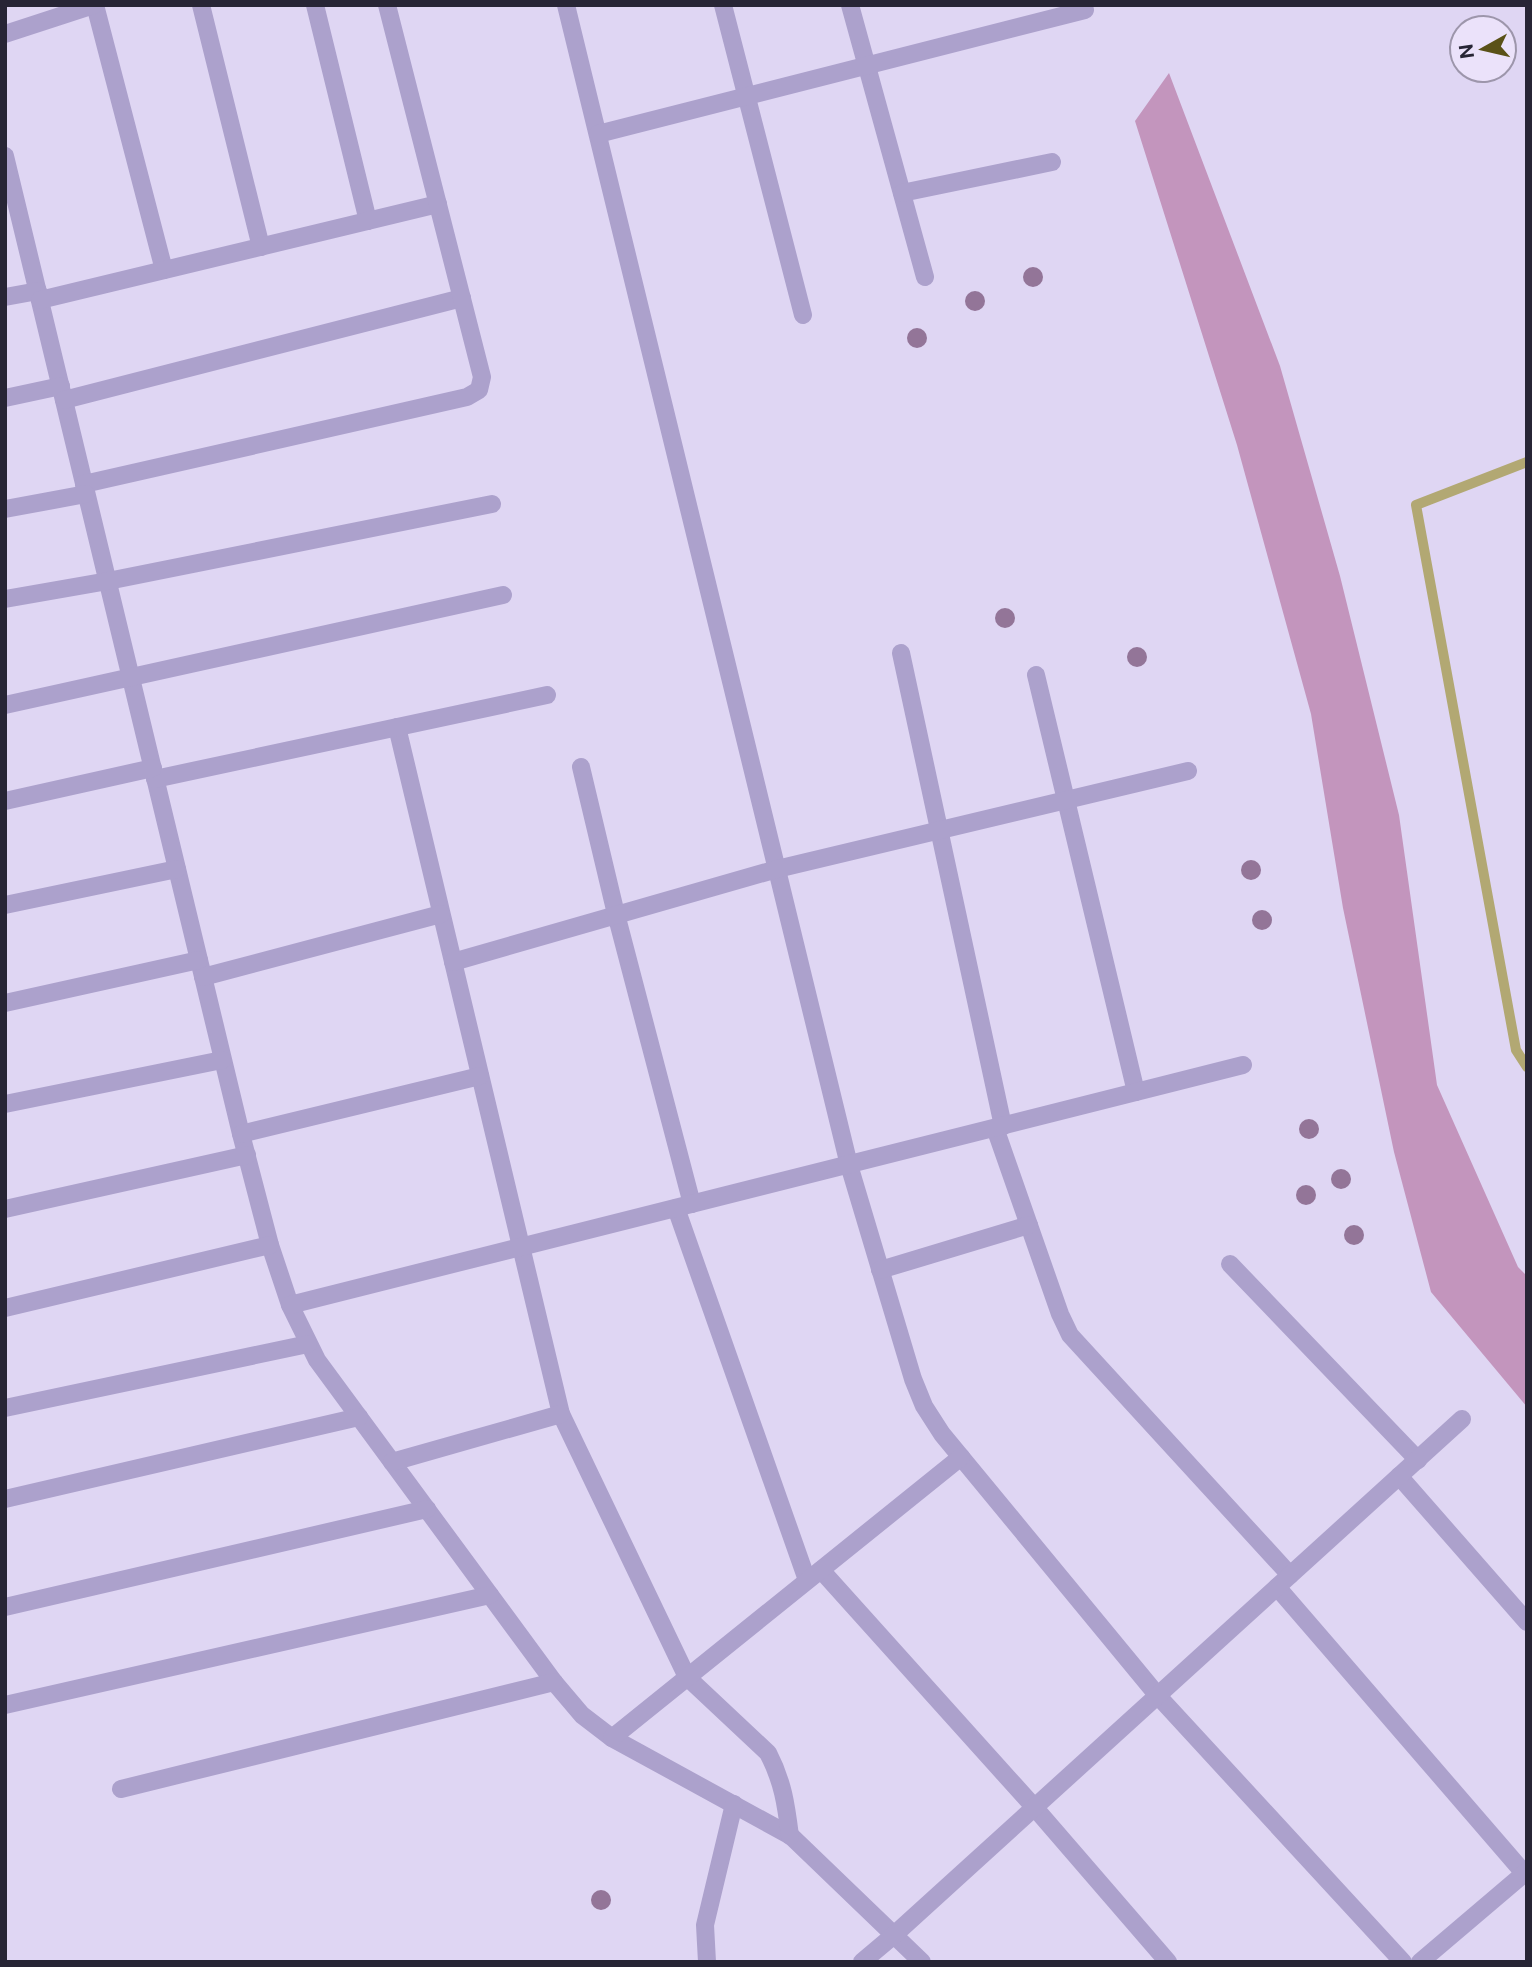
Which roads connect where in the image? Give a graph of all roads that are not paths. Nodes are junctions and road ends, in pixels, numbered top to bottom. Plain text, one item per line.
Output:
1 (95, 5) edge
2 (201, 5) edge
3 (315, 5) edge
4 (387, 5) edge
5 (566, 5) edge
6 (723, 5) edge
7 (850, 5) edge
8 (1085, 10) dead end
9 (5, 34) edge
10 (867, 66) junction
11 (747, 96) junction
12 (598, 134) junction
13 (5, 156) edge
14 (1052, 162) dead end
15 (902, 192) junction
16 (438, 204) junction
17 (368, 221) junction
18 (261, 247) junction
19 (164, 270) junction
20 (925, 277) dead end
21 (39, 295) junction
22 (5, 297) edge
23 (462, 298) junction
24 (803, 315) dead end
25 (62, 393) junction
26 (5, 398) edge
27 (85, 489) junction
28 (492, 504) dead end
29 (5, 509) edge
30 (108, 581) junction
31 (503, 595) dead end
32 (5, 599) edge
33 (901, 653) dead end
34 (1037, 675) dead end
35 (131, 678) junction
36 (547, 695) dead end
37 (5, 705) edge
38 (397, 727) junction
39 (581, 767) dead end
40 (1188, 771) dead end
41 (154, 773) junction
42 (5, 801) edge
43 (1066, 801) junction
44 (939, 830) junction
45 (177, 869) junction
46 (777, 869) junction
47 (5, 905) edge
48 (441, 914) junction
49 (616, 914) junction
50 (453, 962) junction
51 (201, 969) junction
52 (5, 1003) edge
53 (222, 1060) junction
54 (1243, 1065) dead end
55 (480, 1076) junction
56 (1136, 1092) junction
57 (5, 1104) edge
58 (999, 1127) junction
59 (241, 1134) junction
60 (247, 1155) junction
61 (849, 1165) junction
62 (684, 1206) junction
63 (5, 1209) edge
64 (1029, 1225) junction
65 (270, 1245) junction
66 (521, 1247) junction
67 (1230, 1264) dead end
68 (880, 1270) junction
69 (290, 1305) junction
70 (5, 1308) edge
71 (308, 1344) junction
72 (5, 1408) edge
73 (561, 1414) junction
74 (359, 1418) junction
75 (1462, 1419) dead end
76 (961, 1457) junction
77 (1418, 1460) junction
78 (392, 1462) junction
79 (1399, 1476) junction
80 (5, 1499) edge
81 (427, 1509) junction
82 (814, 1575) junction
83 (1284, 1581) junction
84 (490, 1595) junction
85 (5, 1607) edge
86 (1527, 1622) edge
87 (687, 1677) junction
88 (555, 1682) junction
89 (1158, 1696) junction
90 (5, 1705) edge
91 (611, 1738) junction
92 (121, 1788) dead end
93 (734, 1804) junction
94 (1035, 1808) junction
95 (790, 1836) junction
96 (1525, 1872) edge
97 (894, 1935) junction
98 (707, 1962) edge
99 (862, 1962) edge
100 (922, 1962) edge
101 (1168, 1962) edge
102 (1403, 1962) edge
103 (1420, 1962) edge

1 - 9 street
1 - 19 street
2 - 18 street
3 - 17 street
4 - 16 street
5 - 12 street
6 - 11 street
7 - 10 street
8 - 10 street
10 - 11 street
10 - 15 street
11 - 12 street
11 - 24 street
12 - 46 street
13 - 21 street
14 - 15 street
15 - 20 street
16 - 17 street
16 - 23 street
17 - 18 street
18 - 19 street
19 - 21 street
21 - 22 street
21 - 25 street
23 - 25 street
23 - 27 street
25 - 26 street
25 - 27 street
27 - 29 street
27 - 30 street
28 - 30 street
30 - 32 street
30 - 35 street
31 - 35 street
33 - 44 street
34 - 43 street
35 - 37 street
35 - 41 street
36 - 38 street
38 - 41 street
38 - 48 street
39 - 49 street
40 - 43 street
41 - 42 street
41 - 45 street
43 - 44 street
43 - 56 street
44 - 46 street
44 - 58 street
45 - 47 street
45 - 51 street
46 - 49 street
46 - 61 street
48 - 50 street
48 - 51 street
49 - 50 street
49 - 62 street
50 - 55 street
51 - 52 street
51 - 53 street
53 - 57 street
53 - 59 street
54 - 56 street
55 - 59 street
55 - 66 street
56 - 58 street
58 - 61 street
58 - 64 street
59 - 60 street
60 - 63 street
60 - 65 street
61 - 62 street
61 - 68 street
62 - 66 street
62 - 82 street
64 - 68 street
64 - 83 street
65 - 69 street
65 - 70 street
66 - 69 street
66 - 73 street
67 - 77 street
68 - 76 street
69 - 71 street
71 - 72 street
71 - 74 street
73 - 78 street
73 - 87 street
74 - 78 street
74 - 80 street
75 - 77 street
76 - 82 street
76 - 89 street
77 - 79 street
78 - 81 street
79 - 83 street
79 - 86 street
81 - 84 street
81 - 85 street
82 - 87 street
82 - 94 street
83 - 89 street
83 - 96 street
84 - 88 street
84 - 90 street
87 - 91 street
87 - 95 street
88 - 91 street
88 - 92 street
89 - 94 street
89 - 102 street
91 - 93 street
93 - 95 street
93 - 98 street
94 - 97 street
94 - 101 street
95 - 97 street
96 - 103 street
97 - 99 street
97 - 100 street

